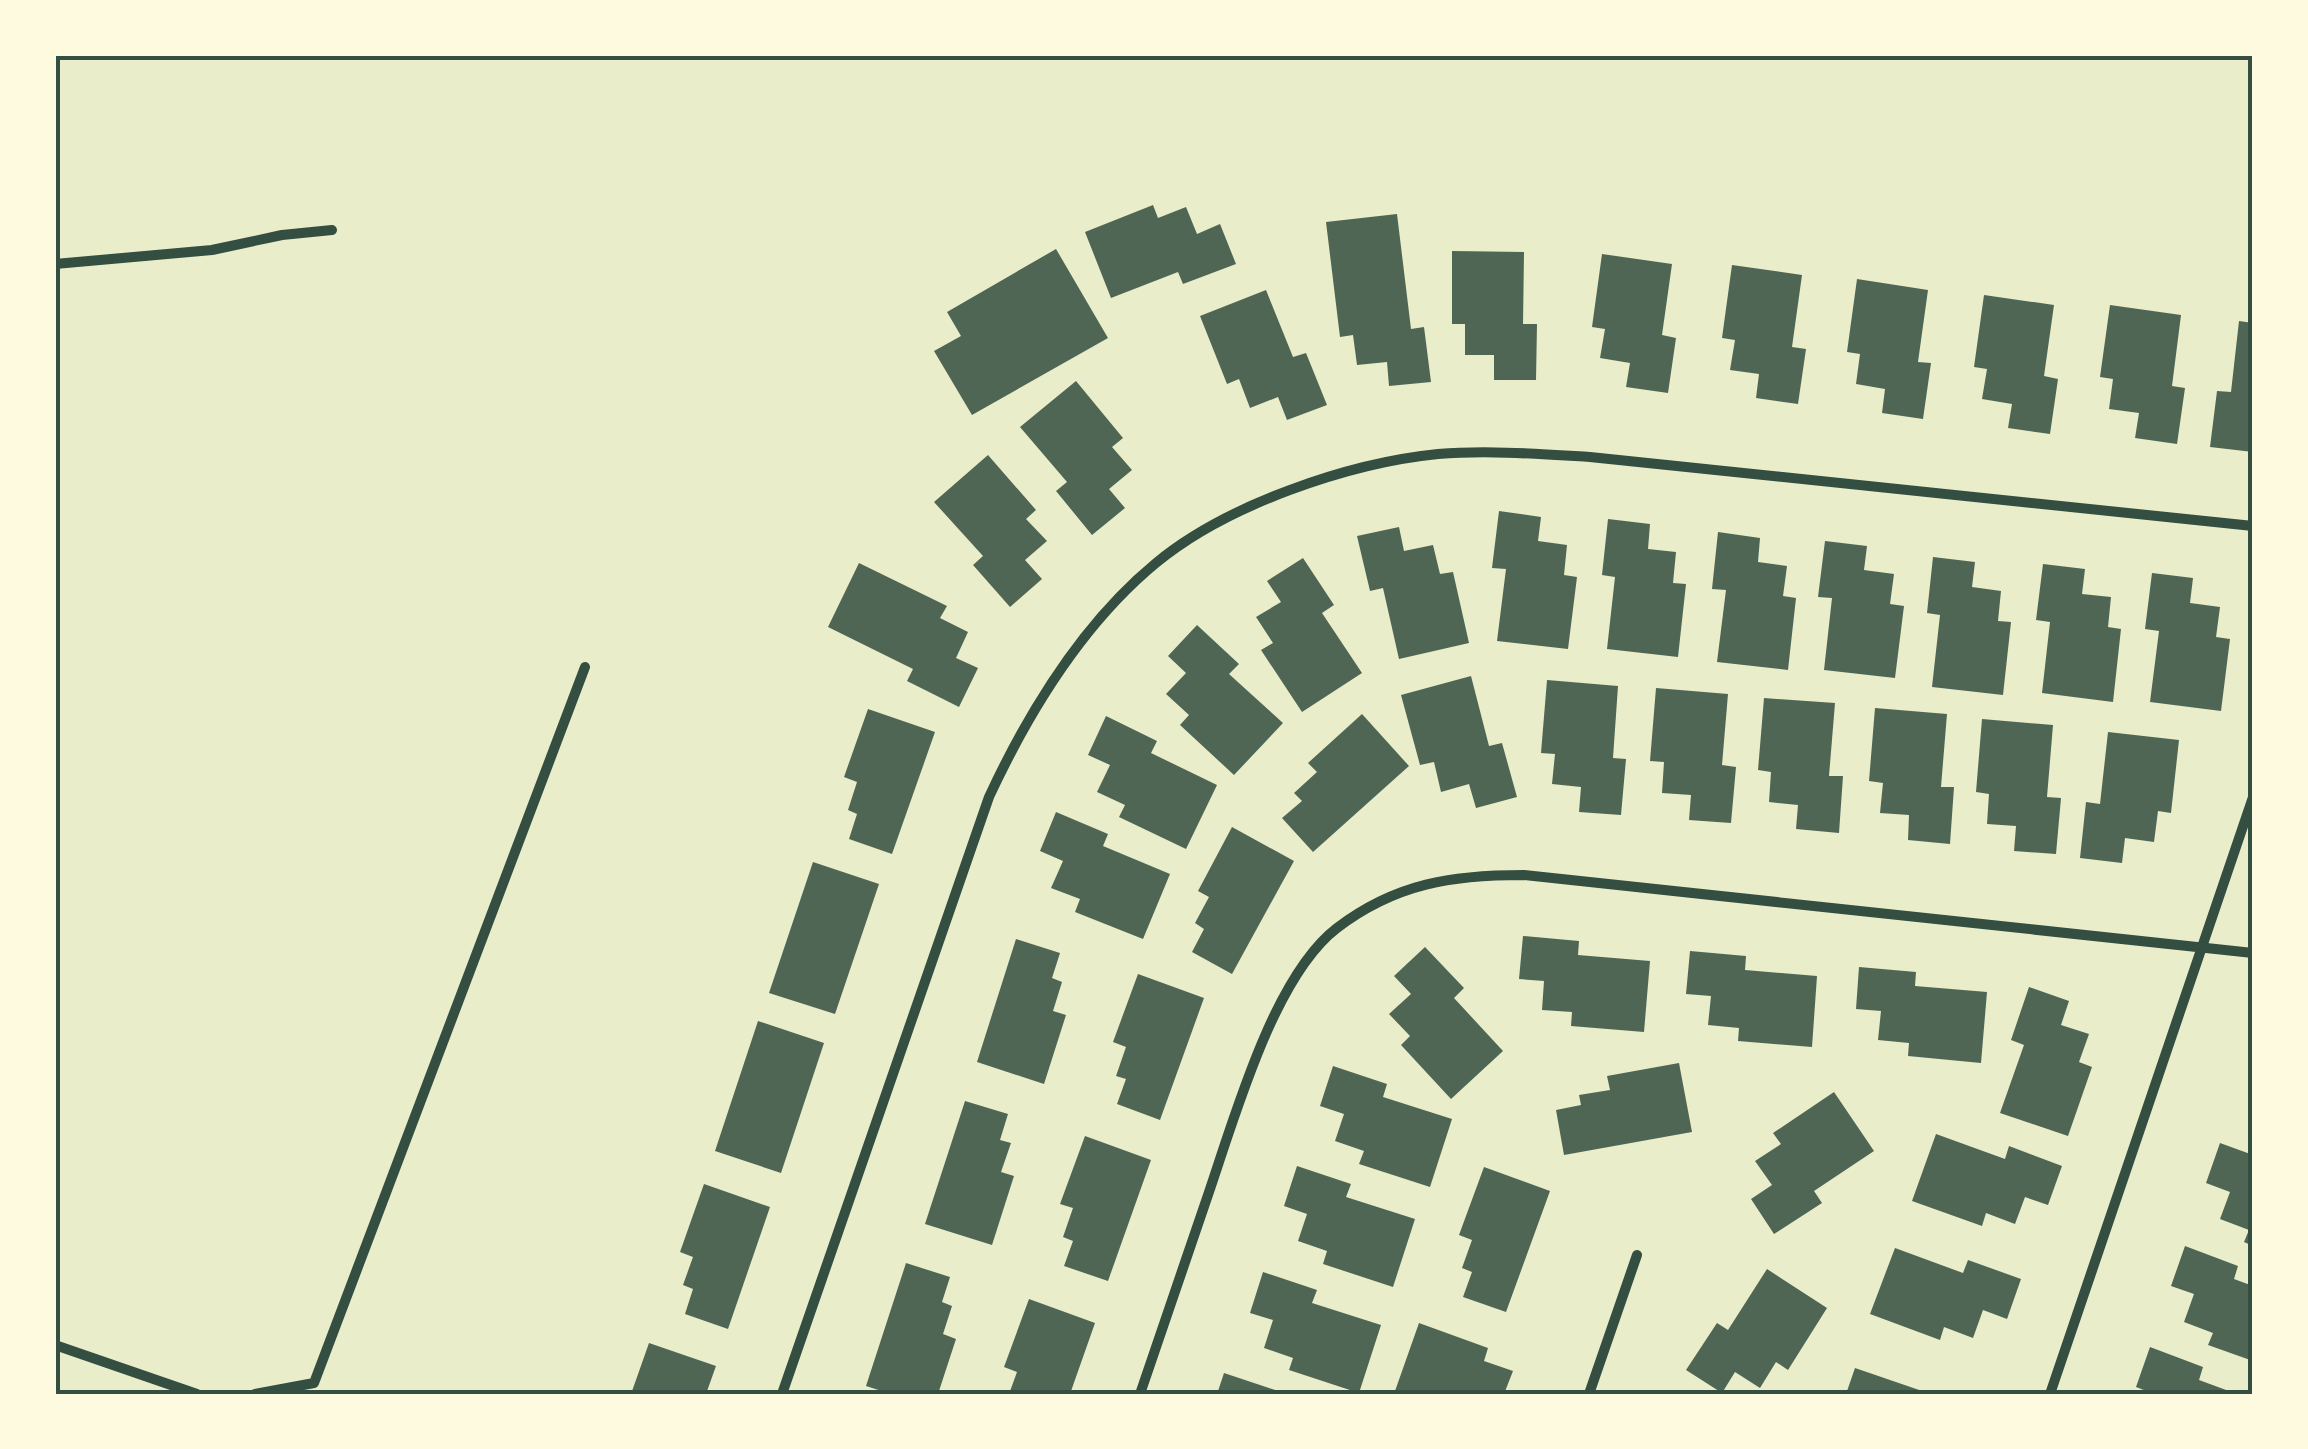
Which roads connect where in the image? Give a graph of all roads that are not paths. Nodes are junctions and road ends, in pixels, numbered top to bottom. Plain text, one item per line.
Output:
1 (332, 230) dead end
2 (55, 264) edge
3 (2253, 526) edge
4 (585, 666) dead end
5 (2253, 797) edge
6 (2200, 948) junction
7 (2253, 954) edge
8 (1637, 1254) dead end
9 (55, 1345) edge
10 (197, 1394) edge
11 (255, 1394) edge
12 (782, 1394) edge
13 (1140, 1394) edge
14 (1589, 1394) edge
15 (2050, 1394) edge

1 - 2 street
3 - 12 street
4 - 11 street
5 - 6 street
6 - 7 street
6 - 13 street
6 - 15 street
8 - 14 street
9 - 10 street

